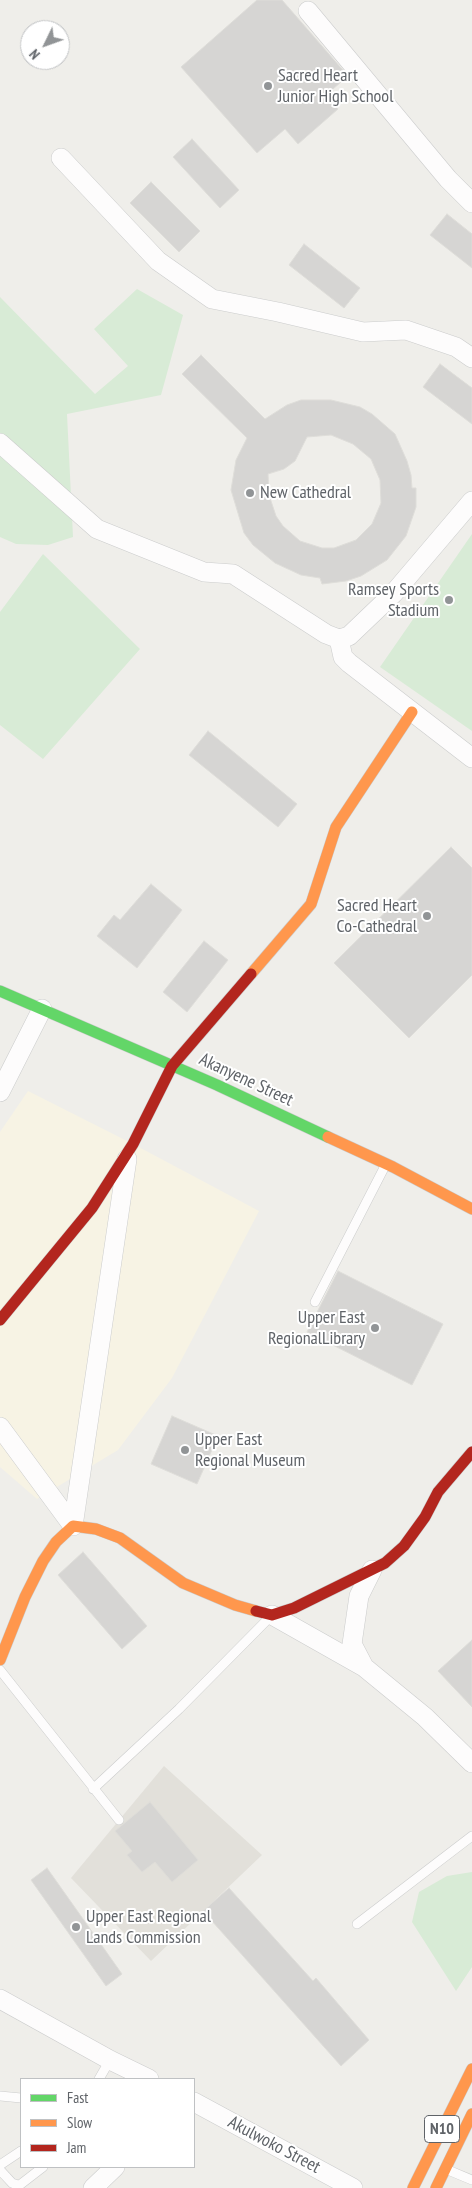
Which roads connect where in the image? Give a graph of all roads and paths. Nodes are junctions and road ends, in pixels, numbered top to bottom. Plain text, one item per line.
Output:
1 (308, 12) dead end
2 (60, 158) dead end
3 (472, 203) edge
4 (472, 358) edge
5 (0, 443) edge
6 (472, 502) edge
7 (339, 639) junction
8 (412, 712) junction
9 (472, 758) edge
10 (0, 991) edge
11 (42, 1009) junction
12 (172, 1066) junction
13 (0, 1092) edge
14 (128, 1153) junction
15 (386, 1164) junction
16 (472, 1209) edge
17 (315, 1302) dead end
18 (0, 1320) edge
19 (0, 1427) edge
20 (472, 1452) edge
21 (73, 1526) junction
22 (372, 1570) junction
23 (272, 1615) junction
24 (0, 1660) edge
25 (364, 1667) junction
26 (0, 1670) edge
27 (472, 1763) edge
28 (93, 1789) junction
29 (118, 1820) dead end
30 (472, 1836) edge
31 (357, 1924) dead end
32 (0, 1999) edge
33 (110, 2060) junction
34 (472, 2069) edge
35 (100, 2078) edge
36 (147, 2078) edge
37 (0, 2096) edge
38 (20, 2098) edge
39 (195, 2103) edge
40 (472, 2115) edge
41 (20, 2152) edge
42 (0, 2165) edge
43 (42, 2168) edge
44 (114, 2168) edge
45 (445, 2168) junction
46 (0, 2170) edge
47 (471, 2176) edge
48 (92, 2188) edge
49 (353, 2188) edge
50 (413, 2188) edge
51 (436, 2188) edge

1 - 3 street
2 - 4 street
5 - 7 street
6 - 7 street
7 - 8 street
8 - 9 street
8 - 12 main road
10 - 11 main road, Akanyene Street
11 - 12 main road, Akanyene Street
11 - 13 street
12 - 14 main road
12 - 15 main road, Akanyene Street
14 - 18 main road
14 - 21 street
15 - 16 main road, Akanyene Street
15 - 17 lane
19 - 21 street
20 - 22 main road
21 - 23 main road
21 - 24 main road
22 - 23 main road
22 - 25 street
23 - 25 street
23 - 28 lane
25 - 27 street
26 - 28 lane
28 - 29 lane
30 - 31 lane
32 - 33 street
33 - 35 lane
33 - 36 street
34 - 50 main road, N10
37 - 38 lane
39 - 49 street, Akulwoko Street
40 - 45 main road, N10
41 - 42 lane
43 - 46 lane
44 - 48 street
45 - 47 lane
45 - 51 main road, N10

